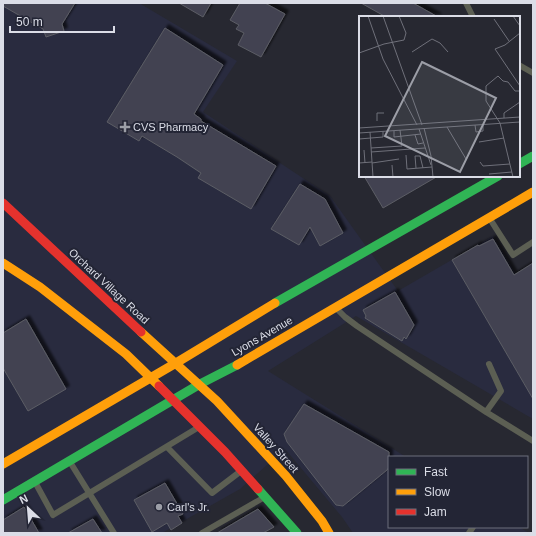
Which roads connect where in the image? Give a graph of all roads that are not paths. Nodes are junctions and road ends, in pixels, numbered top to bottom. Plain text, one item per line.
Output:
1 (466, 3) edge
2 (472, 16) edge
3 (520, 66) edge
4 (533, 73) edge
5 (533, 156) edge
6 (520, 163) edge
7 (496, 177) edge
8 (533, 192) edge
9 (3, 202) edge
10 (489, 218) junction
11 (533, 242) edge
12 (3, 263) edge
13 (335, 307) junction
14 (176, 363) junction
15 (489, 364) dead end
16 (150, 378) junction
17 (200, 384) junction
18 (173, 400) junction
19 (486, 412) junction
20 (200, 426) junction
21 (533, 441) edge
22 (167, 447) junction
23 (70, 462) junction
24 (3, 464) edge
25 (242, 471) junction
26 (35, 482) junction
27 (90, 494) junction
28 (265, 497) junction
29 (3, 500) edge
30 (114, 533) edge
31 (202, 533) edge
32 (297, 533) edge
33 (329, 533) edge

1 - 2 lane
3 - 4 lane
5 - 6 main road
7 - 14 main road, Lyons Avenue
8 - 10 main road, Lyons Avenue
9 - 14 main road, Orchard Village Road
10 - 11 lane
10 - 13 main road, Lyons Avenue
12 - 16 main road
13 - 17 main road, Lyons Avenue
13 - 19 lane
14 - 16 main road, Lyons Avenue
14 - 17 main road, Orchard Village Road
15 - 19 lane
16 - 18 main road
16 - 24 main road, Lyons Avenue
17 - 18 main road, Lyons Avenue
17 - 33 main road, Valley Street
18 - 20 main road
18 - 23 main road, Lyons Avenue
19 - 21 lane
20 - 22 lane
20 - 25 main road
22 - 25 lane
22 - 27 lane
23 - 26 main road, Lyons Avenue
23 - 27 lane
25 - 28 main road
26 - 27 lane
26 - 29 main road, Lyons Avenue
27 - 30 lane
28 - 31 lane
28 - 32 main road

